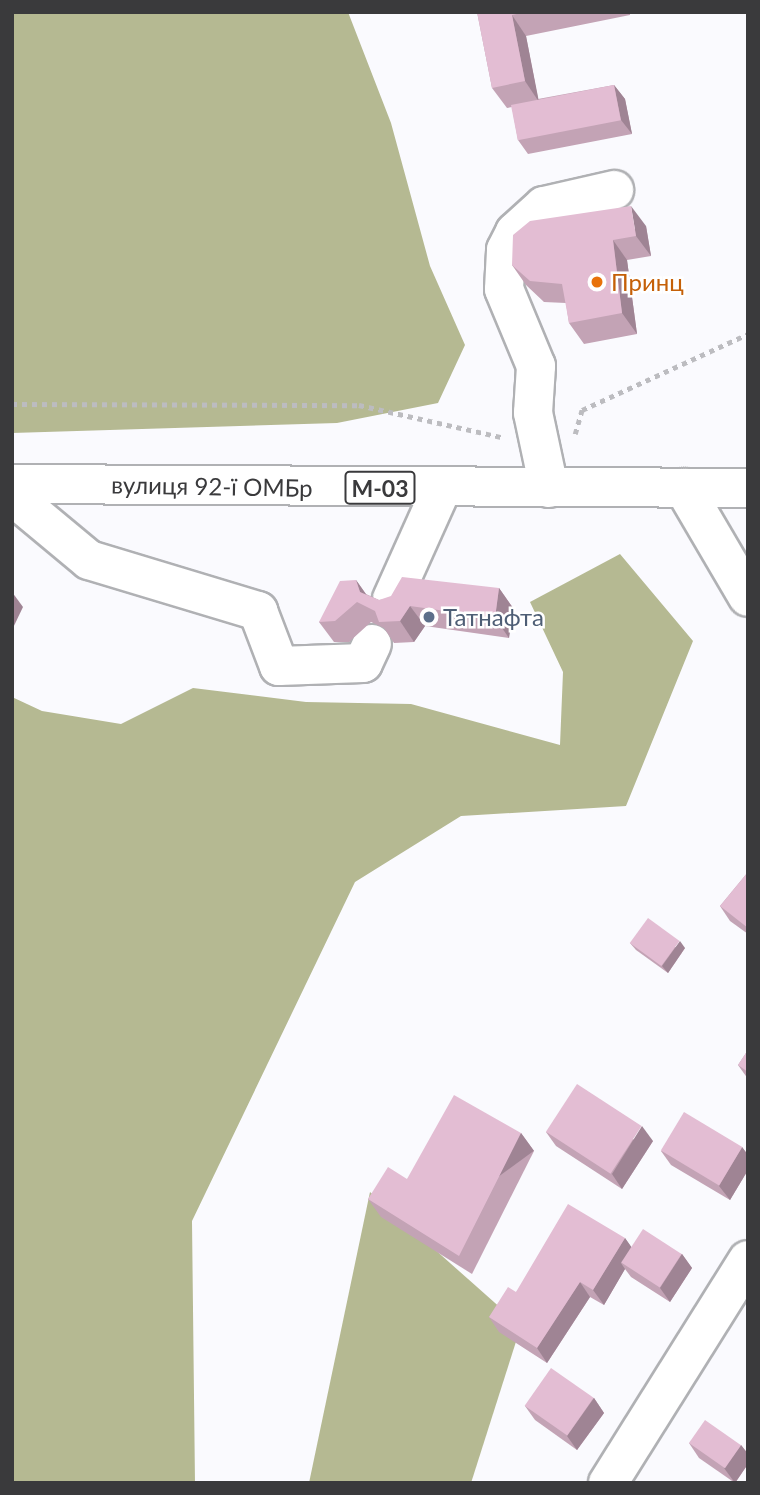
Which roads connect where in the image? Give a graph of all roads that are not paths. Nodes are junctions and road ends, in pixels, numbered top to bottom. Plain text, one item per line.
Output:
1 (614, 190) dead end
2 (12, 484) edge
3 (442, 488) junction
4 (553, 488) junction
5 (684, 488) junction
6 (748, 488) edge
7 (12, 496) edge
8 (748, 597) edge
9 (392, 599) edge
10 (372, 644) dead end
11 (748, 1260) edge
12 (608, 1483) edge

1 - 4 main road
2 - 3 main road, вулиця 92-ї ОМБр / М-03
3 - 4 main road, вулиця 92-ї ОМБр / М-03
3 - 9 main road
4 - 5 main road, вулиця 92-ї ОМБр / М-03
5 - 6 main road, вулиця 92-ї ОМБр / М-03
5 - 8 main road
7 - 10 main road
11 - 12 main road

